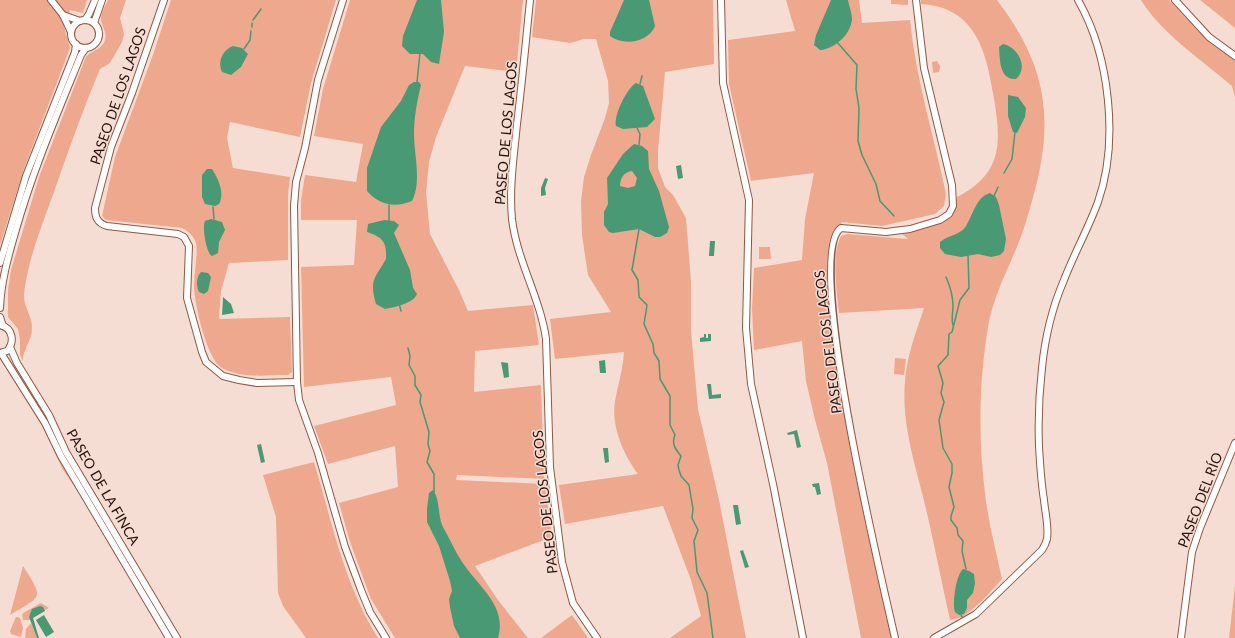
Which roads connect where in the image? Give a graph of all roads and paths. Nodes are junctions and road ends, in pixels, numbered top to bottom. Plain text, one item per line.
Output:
1 (51, 0) edge
2 (95, 0) edge
3 (102, 0) edge
4 (164, 0) edge
5 (343, 0) edge
6 (530, 0) edge
7 (721, 0) edge
8 (916, 0) edge
9 (1078, 0) edge
10 (1176, 1) edge
11 (63, 15) junction
12 (82, 20) junction
13 (94, 23) junction
14 (71, 32) junction
15 (76, 44) junction
16 (86, 48) junction
17 (1235, 56) edge
18 (0, 263) edge
19 (0, 308) edge
20 (0, 317) edge
21 (1, 325) edge
22 (10, 347) junction
23 (1, 353) edge
24 (297, 382) junction
25 (1235, 442) edge
26 (169, 638) edge
27 (177, 638) edge
28 (386, 638) edge
29 (597, 638) edge
30 (803, 638) edge
31 (895, 638) edge
32 (934, 638) edge
33 (1181, 638) edge

1 - 11 street
2 - 12 street
3 - 13 street
4 - 24 street, PASEO DE LOS LAGOS
5 - 24 street
6 - 29 street, PASEO DE LOS LAGOS
7 - 30 street
8 - 31 street, PASEO DE LOS LAGOS
9 - 32 street
10 - 17 street
11 - 12 street
11 - 14 street
12 - 13 street
12 - 14 street
13 - 16 street
14 - 15 street
15 - 16 street
15 - 18 street
16 - 19 street
20 - 21 street
21 - 22 street, PASEO DE LA FINCA
22 - 23 street
22 - 27 street, PASEO DE LA FINCA
23 - 26 street, PASEO DE LA FINCA
24 - 28 street
25 - 33 street, PASEO DEL RÍO

